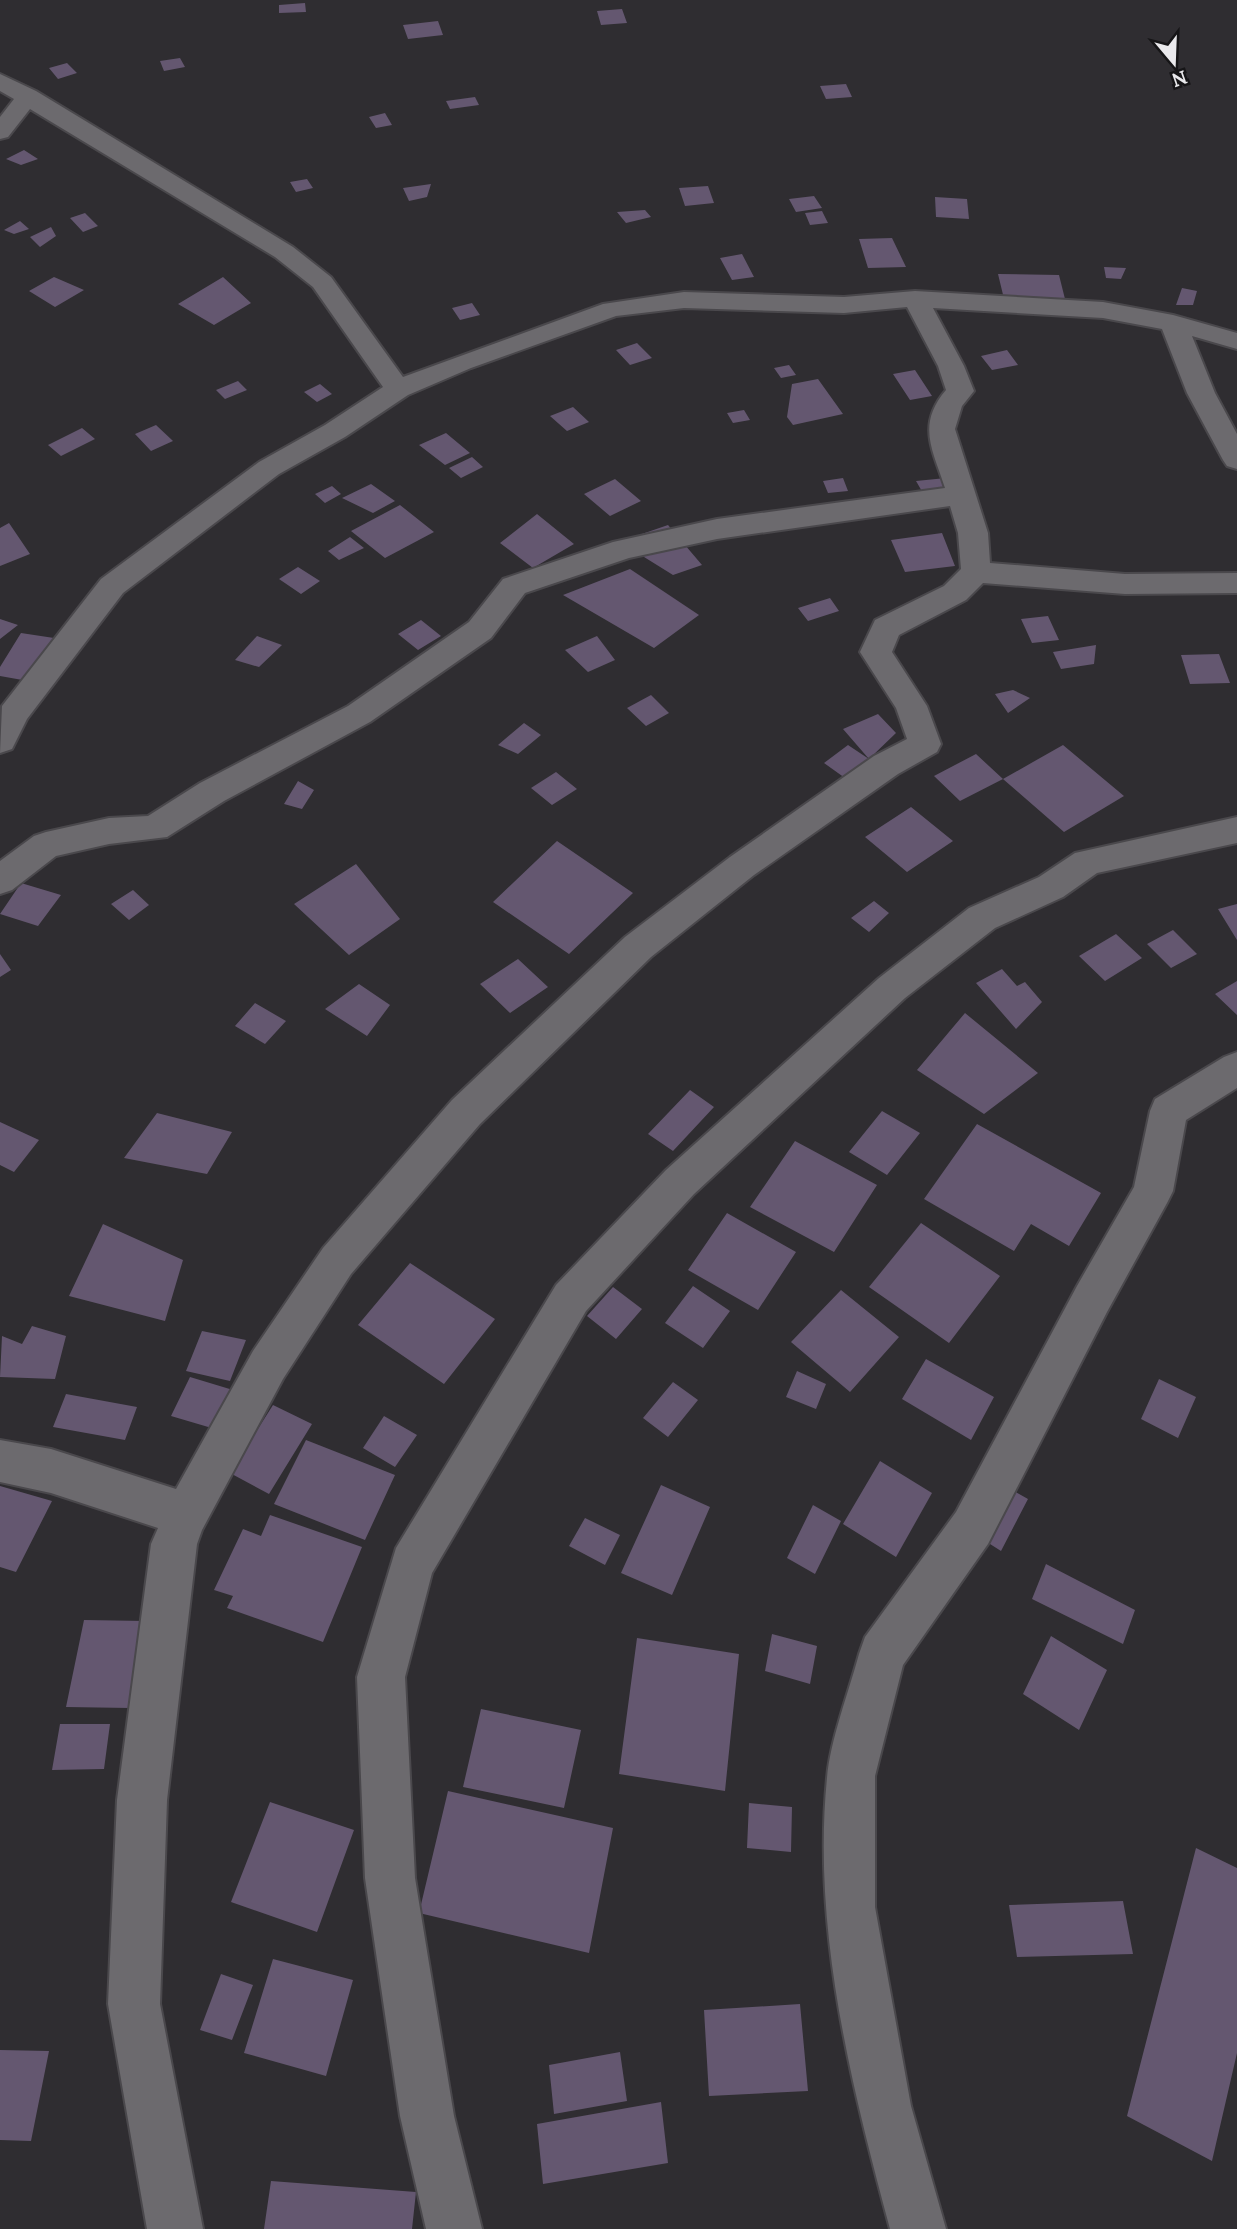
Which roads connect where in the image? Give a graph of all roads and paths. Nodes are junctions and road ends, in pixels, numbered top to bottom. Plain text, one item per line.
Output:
1 (0, 81) edge
2 (28, 96) junction
3 (0, 132) edge
4 (915, 299) junction
5 (1173, 323) junction
6 (1237, 341) edge
7 (398, 389) junction
8 (1237, 460) edge
9 (961, 495) junction
10 (976, 572) junction
11 (1237, 583) edge
12 (0, 741) edge
13 (1237, 830) edge
14 (0, 880) edge
15 (1237, 1068) edge
16 (0, 1461) edge
17 (186, 1514) junction
18 (175, 2229) edge
19 (454, 2229) edge
20 (918, 2229) edge

1 - 2 street
2 - 3 street
2 - 7 street
4 - 5 street
4 - 7 street
4 - 9 street
5 - 6 street
5 - 8 street
7 - 12 street
9 - 10 street
9 - 14 street
10 - 11 street
10 - 17 street
13 - 19 street
15 - 20 street
16 - 17 street
17 - 18 street

